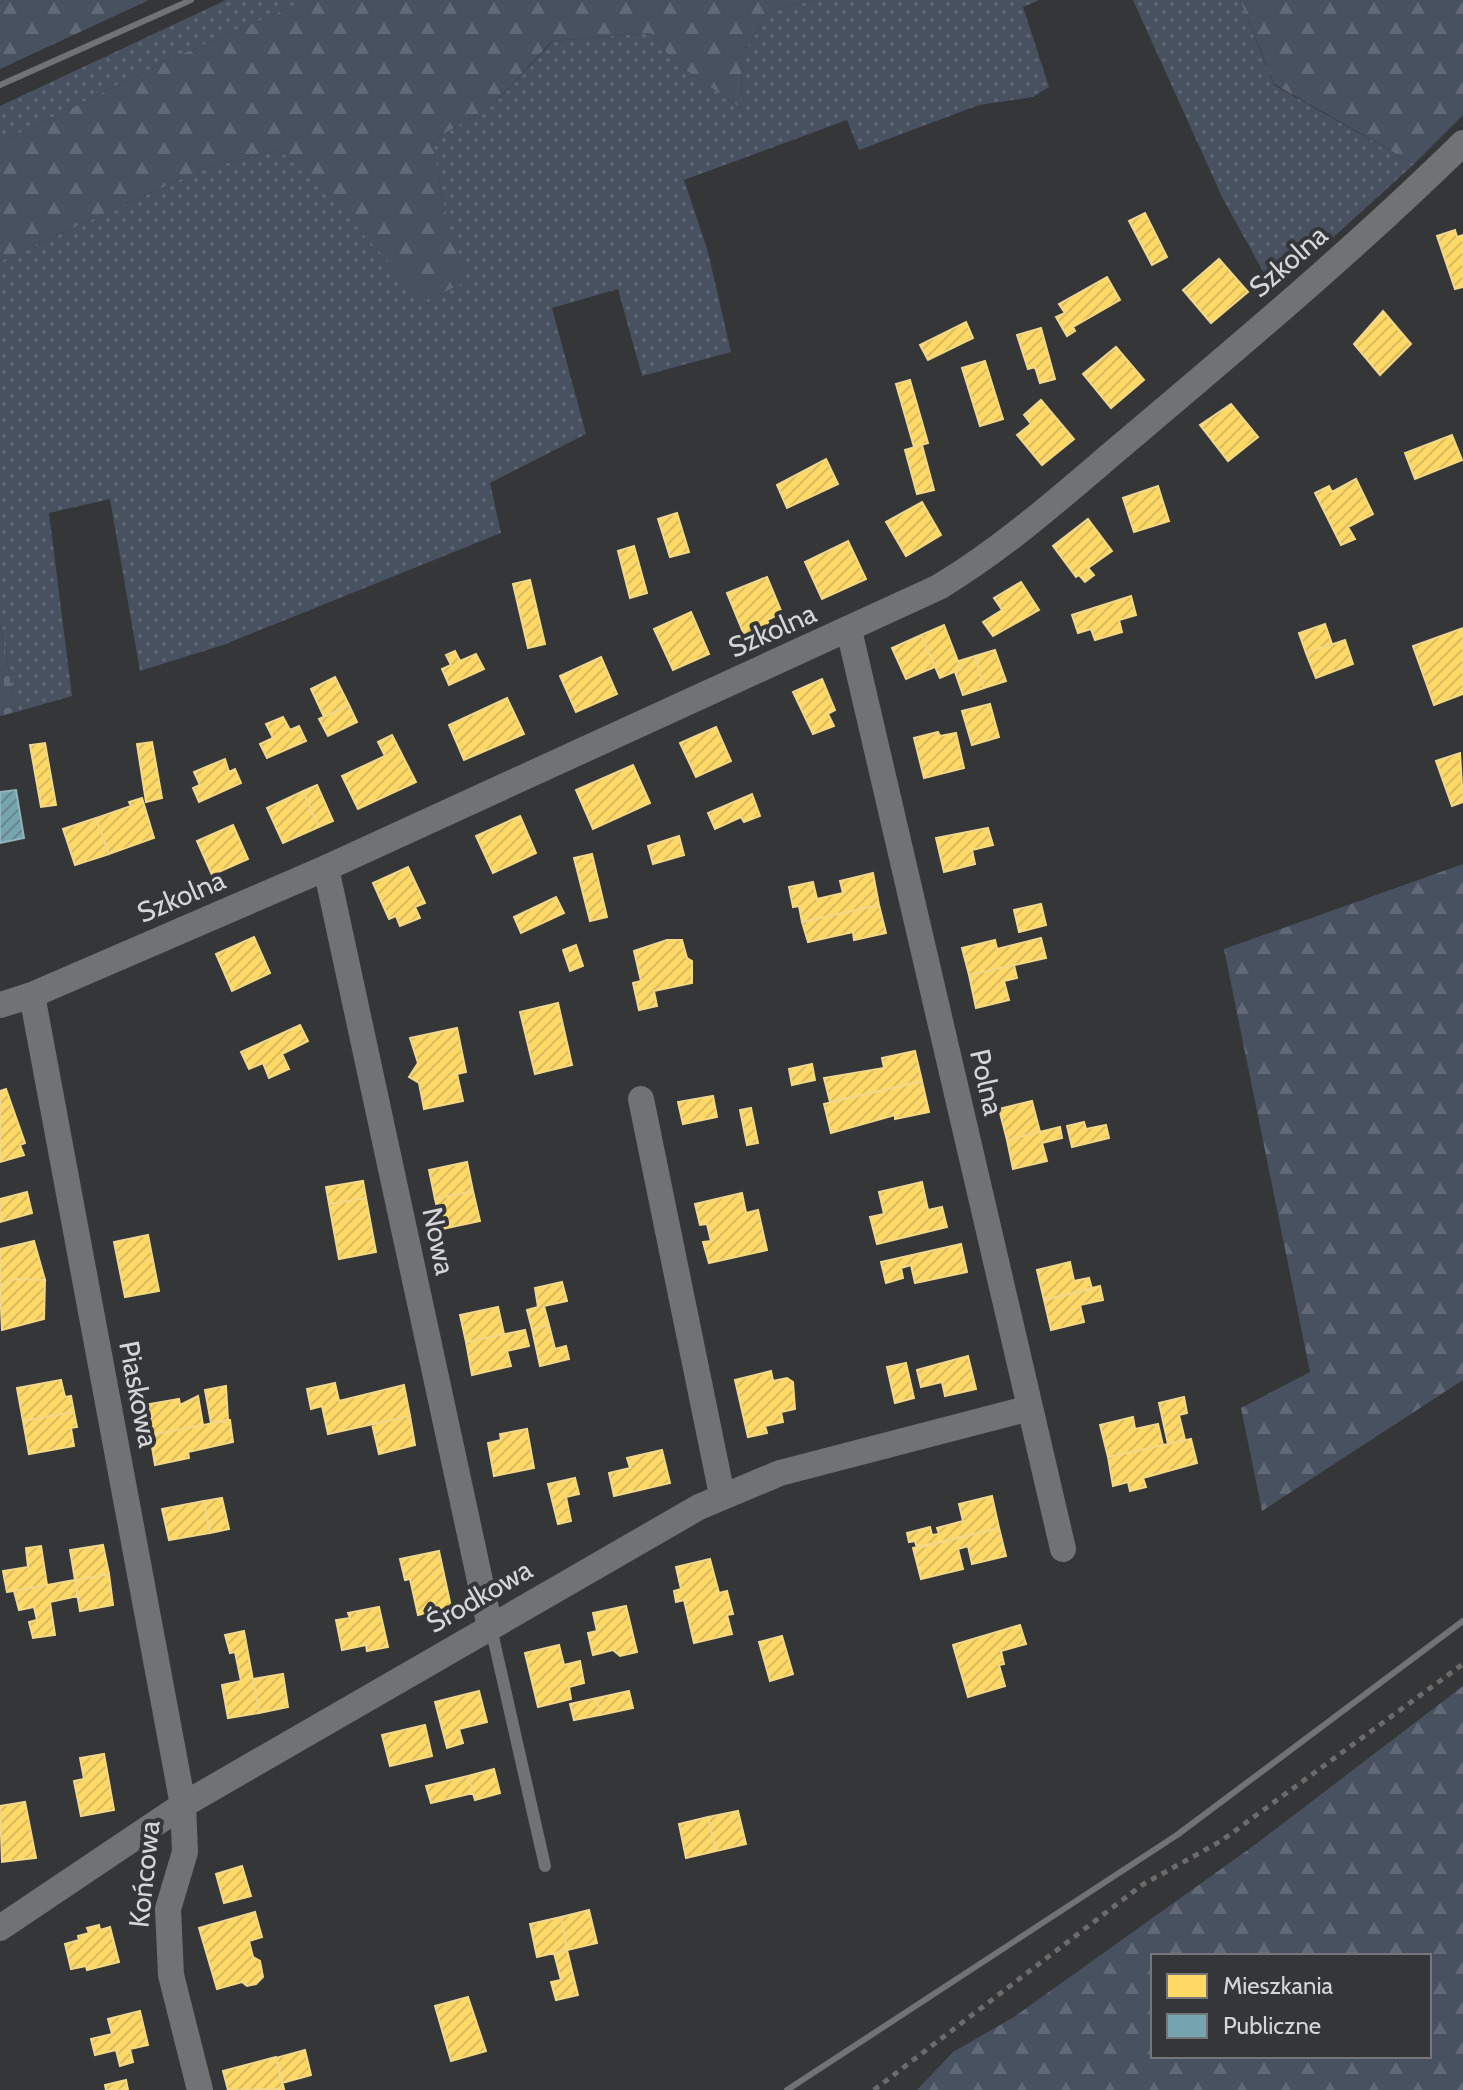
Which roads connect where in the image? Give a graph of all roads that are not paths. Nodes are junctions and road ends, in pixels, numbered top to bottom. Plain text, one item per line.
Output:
1 (1463, 143) edge
2 (849, 630) junction
3 (326, 868) junction
4 (32, 995) junction
5 (0, 1005) edge
6 (641, 1099) dead end
7 (1030, 1408) junction
8 (722, 1495) junction
9 (1063, 1549) dead end
10 (490, 1627) junction
11 (183, 1805) junction
12 (545, 1866) dead end
13 (0, 1928) edge
14 (200, 2090) edge

1 - 2 street, Szkolna
2 - 3 street, Szkolna
2 - 7 street, Polna
3 - 4 street, Szkolna
3 - 10 street, Nowa
4 - 5 street, Szkolna
4 - 11 street, Piaskowa
6 - 8 street
7 - 8 street, Środkowa
7 - 9 street, Polna
8 - 10 street, Środkowa
10 - 11 street, Środkowa
10 - 12 lane
11 - 13 street, Środkowa
11 - 14 street, Końcowa

